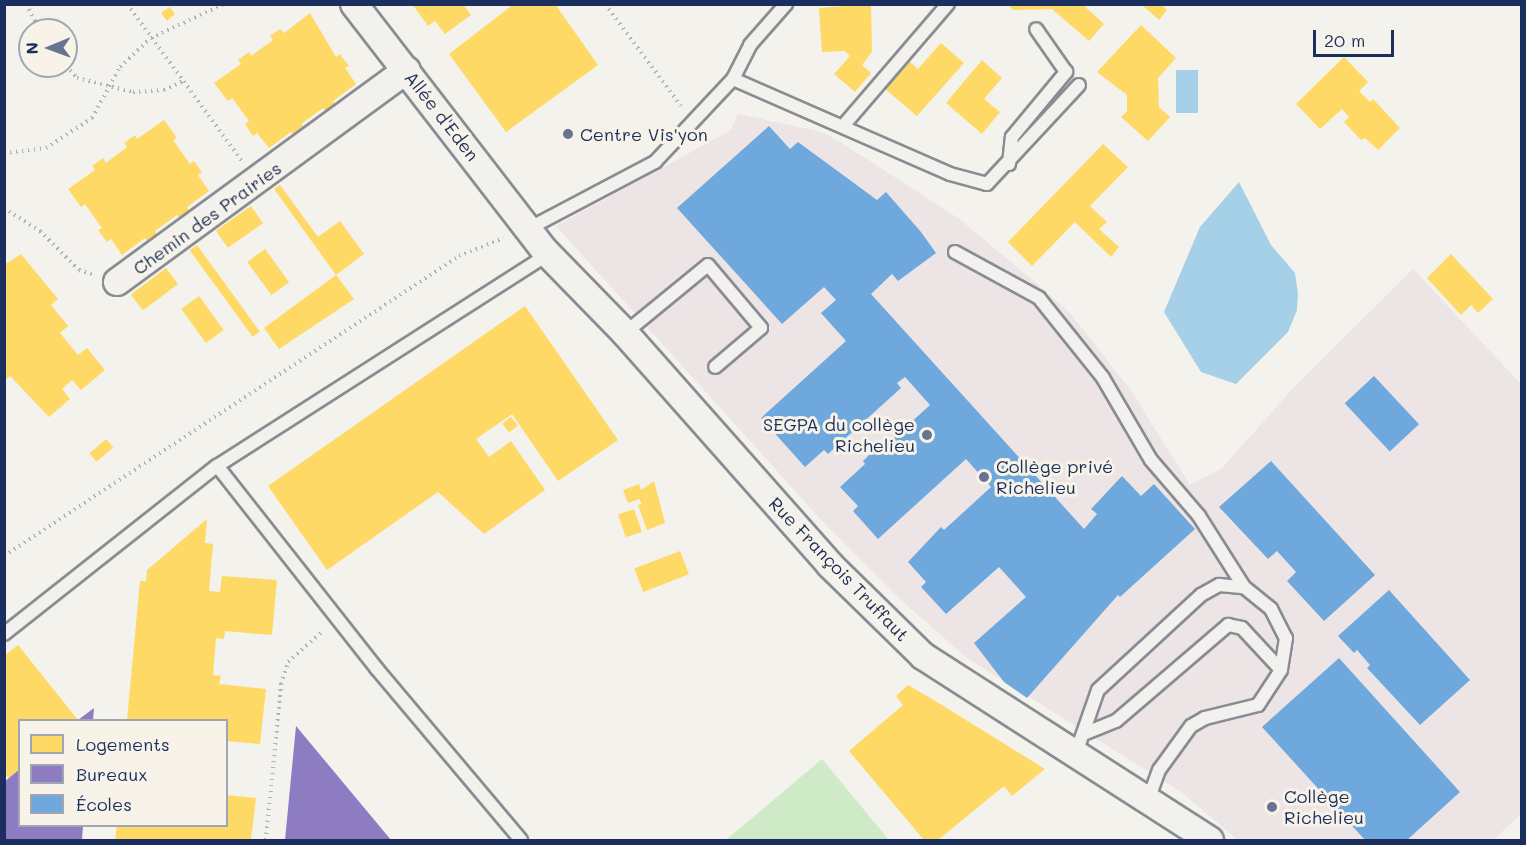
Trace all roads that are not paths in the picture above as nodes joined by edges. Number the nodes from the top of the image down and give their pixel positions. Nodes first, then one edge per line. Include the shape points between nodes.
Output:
1 (354, 4) edge
2 (786, 4) edge
3 (948, 4) edge
4 (1036, 29) dead end
5 (407, 70) junction
6 (733, 79) junction
7 (1079, 85) dead end
8 (843, 126) junction
9 (1008, 165) junction
10 (528, 229) junction
11 (955, 252) dead end
12 (548, 254) junction
13 (117, 282) road end
14 (625, 333) junction
15 (715, 367) dead end
16 (217, 466) junction
17 (1244, 587) junction
18 (4, 634) edge
19 (1281, 670) junction
20 (1081, 745) junction
21 (1148, 801) junction
22 (521, 840) edge
23 (1210, 840) edge

1 - 5 street, Allée d'Eden
2 - 6 lane via 750,45
3 - 8 lane
4 - 9 lane via 1066,72 1012,137
5 - 10 street, Allée d'Eden
5 - 13 street, Chemin des Prairies
6 - 8 lane
6 - 10 lane via 697,122 655,162
7 - 9 lane
8 - 9 lane via 950,174 987,184
10 - 12 street, Rue François Truffaut
11 - 17 lane via 1039,298 1103,378 1151,460 1199,516
12 - 14 street, Rue François Truffaut
12 - 16 lane
14 - 15 lane via 708,265 761,328
14 - 20 street, Rue François Truffaut via 830,565 923,656
16 - 18 lane
16 - 22 lane via 338,620
17 - 19 lane via 1271,609 1286,638
17 - 20 lane via 1219,585 1151,637 1098,690
19 - 20 lane via 1242,628 1228,625 1116,721
19 - 21 lane via 1258,705 1205,718 1191,726 1159,770
20 - 21 street, Rue François Truffaut
21 - 23 street, Rue François Truffaut

